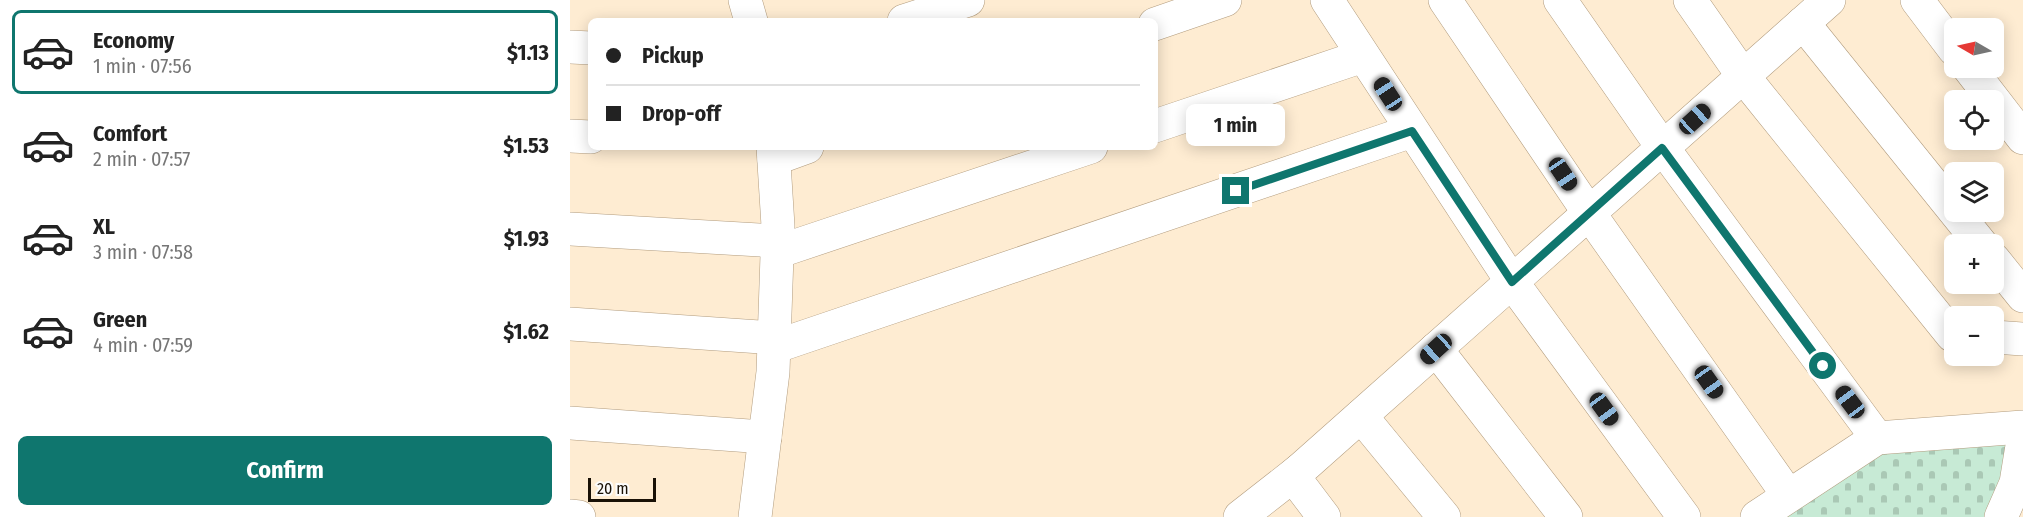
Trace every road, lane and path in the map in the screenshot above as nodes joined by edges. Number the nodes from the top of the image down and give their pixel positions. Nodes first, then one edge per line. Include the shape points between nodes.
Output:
1 (745, 0) edge
2 (968, 0) edge
3 (1225, 0) edge
4 (1327, 0) edge
5 (1445, 0) edge
6 (1560, 0) edge
7 (1690, 0) edge
8 (1828, 0) edge
9 (1917, 0) edge
10 (750, 18) edge
11 (913, 18) edge
12 (1158, 23) edge
13 (1803, 23) junction
14 (1944, 36) edge
15 (570, 47) edge
16 (588, 48) edge
17 (1364, 56) junction
18 (1743, 76) junction
19 (1977, 78) edge
20 (1158, 125) edge
21 (1412, 131) junction
22 (570, 136) edge
23 (588, 137) edge
24 (2023, 138) edge
25 (1662, 148) junction
26 (772, 150) edge
27 (1082, 150) edge
28 (1589, 213) junction
29 (570, 230) edge
30 (1973, 234) edge
31 (777, 247) junction
32 (2004, 272) edge
33 (1512, 282) junction
34 (2023, 296) edge
35 (570, 324) edge
36 (1944, 325) edge
37 (2004, 338) edge
38 (2023, 339) edge
39 (774, 342) junction
40 (1436, 349) junction
41 (1361, 416) junction
42 (570, 423) edge
43 (2023, 427) edge
44 (765, 436) junction
45 (1877, 438) junction
46 (2023, 440) edge
47 (1300, 470) junction
48 (1788, 495) junction
49 (570, 516) edge
50 (579, 517) edge
51 (754, 517) edge
52 (1240, 517) edge
53 (1324, 517) edge
54 (1444, 517) edge
55 (1566, 517) edge
56 (1684, 517) edge
57 (1757, 517) edge
58 (2001, 517) edge

1 - 10 street
2 - 11 street
3 - 12 street
4 - 17 street
5 - 28 street
6 - 25 street
7 - 18 street
8 - 13 street
9 - 14 street
13 - 18 street
13 - 30 street
15 - 16 street
17 - 20 street
17 - 21 street
18 - 25 street
18 - 36 street
19 - 24 street
21 - 33 street
21 - 39 street
22 - 23 street
25 - 28 street
25 - 45 street
26 - 31 street
27 - 31 street
28 - 33 street
28 - 48 street
29 - 31 street
31 - 39 street
32 - 34 street
33 - 40 street
33 - 56 street
35 - 39 street
37 - 38 street
39 - 44 street
40 - 41 street
40 - 55 street
41 - 47 street
41 - 54 street
42 - 44 street
43 - 45 street
44 - 51 street
45 - 48 street
46 - 58 street via 2016,483
47 - 52 street
47 - 53 street via 1293,476
48 - 57 street
49 - 50 street

